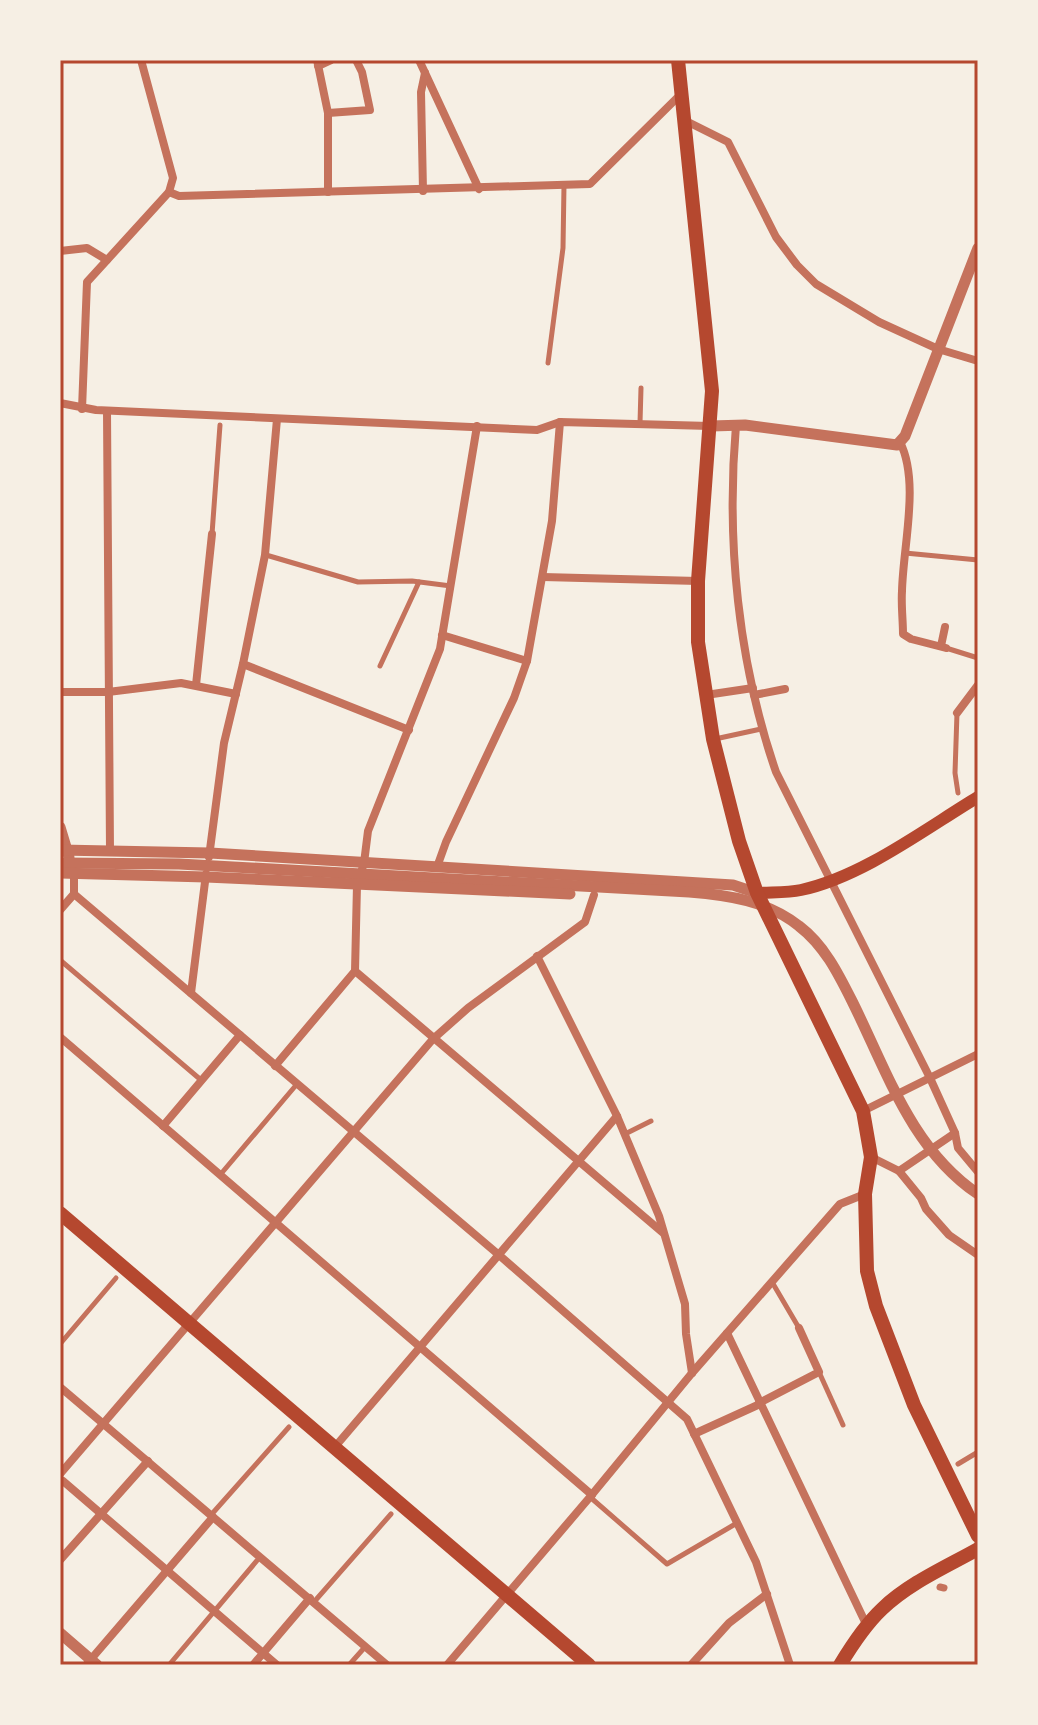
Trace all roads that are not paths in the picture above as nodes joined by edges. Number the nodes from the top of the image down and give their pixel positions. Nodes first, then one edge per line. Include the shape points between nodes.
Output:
1 (141, 60) edge
2 (331, 60) edge
3 (356, 60) edge
4 (419, 60) edge
5 (678, 60) edge
6 (317, 63) edge
7 (425, 72) junction
8 (683, 93) junction
9 (328, 113) junction
10 (686, 121) junction
11 (564, 185) junction
12 (479, 189) junction
13 (423, 191) junction
14 (169, 192) junction
15 (328, 192) junction
16 (978, 248) edge
17 (60, 251) edge
18 (107, 260) junction
19 (938, 349) junction
20 (978, 361) edge
21 (548, 363) dead end
22 (641, 388) dead end
23 (60, 403) edge
24 (82, 409) junction
25 (107, 411) junction
26 (277, 419) junction
27 (560, 422) junction
28 (220, 425) dead end
29 (640, 425) junction
30 (736, 425) junction
31 (477, 426) junction
32 (711, 426) junction
33 (900, 442) junction
34 (212, 534) joint
35 (905, 553) junction
36 (265, 555) junction
37 (978, 560) edge
38 (543, 577) junction
39 (698, 581) junction
40 (419, 582) junction
41 (452, 587) junction
42 (945, 627) dead end
43 (442, 635) junction
44 (944, 647) junction
45 (978, 658) edge
46 (527, 661) junction
47 (243, 664) junction
48 (380, 666) dead end
49 (196, 685) junction
50 (978, 685) edge
51 (785, 689) dead end
52 (60, 692) edge
53 (108, 692) junction
54 (754, 692) junction
55 (236, 694) junction
56 (705, 695) junction
57 (957, 713) joint
58 (761, 729) junction
59 (409, 730) junction
60 (713, 739) junction
61 (958, 793) dead end
62 (978, 797) edge
63 (60, 827) edge
64 (64, 850) edge
65 (110, 851) junction
66 (210, 853) junction
67 (60, 863) edge
68 (364, 863) junction
69 (437, 867) junction
70 (60, 873) edge
71 (74, 873) junction
72 (206, 877) junction
73 (830, 881) junction
74 (357, 885) junction
75 (757, 893) junction
76 (74, 894) junction
77 (594, 895) junction
78 (60, 910) edge
79 (537, 956) junction
80 (60, 960) edge
81 (355, 971) junction
82 (191, 993) junction
83 (240, 1035) junction
84 (60, 1037) edge
85 (433, 1039) junction
86 (978, 1054) edge
87 (275, 1066) junction
88 (930, 1078) junction
89 (201, 1080) junction
90 (297, 1084) junction
91 (863, 1111) junction
92 (617, 1116) junction
93 (651, 1121) dead end
94 (163, 1126) junction
95 (354, 1132) junction
96 (955, 1133) junction
97 (625, 1134) junction
98 (871, 1157) junction
99 (578, 1162) junction
100 (899, 1171) junction
101 (978, 1172) edge
102 (220, 1175) junction
103 (865, 1194) junction
104 (978, 1194) edge
105 (60, 1213) edge
106 (276, 1223) junction
107 (664, 1233) junction
108 (499, 1255) junction
109 (978, 1255) edge
110 (116, 1278) dead end
111 (772, 1282) junction
112 (189, 1323) junction
113 (799, 1328) joint
114 (727, 1333) junction
115 (60, 1344) edge
116 (421, 1346) junction
117 (819, 1372) junction
118 (692, 1373) junction
119 (60, 1387) edge
120 (669, 1402) junction
121 (760, 1403) junction
122 (103, 1424) junction
123 (843, 1425) dead end
124 (289, 1427) dead end
125 (694, 1434) junction
126 (334, 1448) junction
127 (978, 1452) edge
128 (148, 1461) junction
129 (958, 1464) dead end
130 (62, 1478) edge
131 (591, 1496) junction
132 (100, 1513) junction
133 (391, 1514) dead end
134 (212, 1516) junction
135 (738, 1522) junction
136 (978, 1536) edge
137 (978, 1549) edge
138 (261, 1557) junction
139 (60, 1560) edge
140 (167, 1570) junction
141 (767, 1594) junction
142 (507, 1595) junction
143 (312, 1600) junction
144 (215, 1611) junction
145 (867, 1626) junction
146 (60, 1633) edge
147 (365, 1646) junction
148 (263, 1653) junction
149 (91, 1663) edge
150 (169, 1665) edge
151 (253, 1665) edge
152 (277, 1665) edge
153 (349, 1665) edge
154 (387, 1665) edge
155 (447, 1665) edge
156 (589, 1665) edge
157 (691, 1665) edge
158 (790, 1665) edge
159 (840, 1665) edge

1 - 14 street via 173,178
2 - 6 street
3 - 9 street via 370,110
4 - 7 street
5 - 8 main road
6 - 9 street
7 - 12 street
7 - 13 street
8 - 10 main road
8 - 11 street via 590,184
9 - 15 street
10 - 19 street via 728,142 776,237 816,284
10 - 32 main road
11 - 12 street
11 - 21 lane via 563,248
12 - 13 street
13 - 15 street
14 - 15 street
14 - 18 street
16 - 19 street
17 - 18 street via 87,248
18 - 24 street via 87,282
19 - 20 street
19 - 33 street
22 - 29 lane
23 - 24 street
24 - 25 street
25 - 26 street
25 - 53 street
26 - 31 street
26 - 36 street
27 - 29 street
27 - 31 street via 537,430
27 - 38 street
28 - 34 lane
29 - 32 street
30 - 32 street
30 - 33 street
30 - 54 street via 734,540
31 - 41 street
32 - 39 main road
33 - 35 street via 908,458
34 - 49 street
35 - 37 lane
35 - 44 street via 903,634
36 - 40 lane via 358,582
36 - 47 street
38 - 39 street
38 - 46 street
39 - 56 main road
40 - 41 lane
40 - 48 lane
41 - 43 street
42 - 44 street
43 - 46 street
43 - 59 street
44 - 45 lane
46 - 69 street
47 - 55 street
47 - 59 street
49 - 53 street
49 - 55 street
50 - 57 street
51 - 54 street
52 - 53 street
53 - 65 street
54 - 56 street
54 - 58 street
55 - 66 street
56 - 60 main road
57 - 61 lane
58 - 60 lane
58 - 73 street via 776,772
59 - 68 street via 368,831
60 - 75 main road
62 - 73 main road
63 - 64 street
64 - 65 street
64 - 71 street
65 - 66 street
66 - 68 street
66 - 72 street
67 - 104 street via 179,864 689,892 759,904 799,925 827,956 922,1138 950,1172
68 - 69 street
68 - 74 street
69 - 75 street via 733,885
70 - 71 street
71 - 72 street
71 - 76 street
72 - 74 street
72 - 82 street
73 - 75 main road via 790,892
73 - 88 street
74 - 77 street
74 - 81 street
75 - 77 street via 737,899
75 - 91 main road
76 - 78 street
76 - 82 street
77 - 79 street via 585,922
79 - 85 street
79 - 92 street
80 - 89 lane
81 - 85 street
81 - 87 street
82 - 83 street
83 - 87 street
83 - 89 street
84 - 94 street
85 - 95 street
85 - 99 street
86 - 88 street
87 - 90 street
88 - 91 street
88 - 96 street
89 - 94 street
90 - 95 street
90 - 102 lane
91 - 98 main road
92 - 97 street
92 - 99 street
93 - 97 lane
94 - 102 street
95 - 106 street
95 - 108 street
96 - 100 street
96 - 101 street via 958,1148
97 - 107 street
98 - 100 street
98 - 103 main road
99 - 107 street
99 - 108 street
100 - 109 street via 949,1235
102 - 106 street
103 - 111 street via 840,1204
103 - 136 main road via 867,1271 876,1306 914,1405
105 - 112 main road
106 - 112 street
106 - 116 street
107 - 118 street via 685,1304
108 - 116 street
108 - 120 street
110 - 115 lane
111 - 113 lane
111 - 114 street
112 - 122 street
112 - 126 main road
113 - 117 street
114 - 118 street
114 - 121 street
116 - 126 street
116 - 131 street
117 - 121 street
117 - 123 lane
118 - 120 street
119 - 122 street
120 - 125 street
120 - 131 street
121 - 125 street
121 - 145 street
122 - 128 street
122 - 130 street
124 - 134 lane
125 - 135 street
126 - 142 main road
127 - 129 lane
128 - 132 street
128 - 134 street
130 - 132 street
131 - 135 lane via 667,1564
131 - 142 street
132 - 139 street
132 - 140 street
133 - 143 lane
134 - 138 street
134 - 140 street
135 - 141 street
137 - 145 main road via 912,1587
138 - 143 street
138 - 144 lane
140 - 144 street
140 - 149 street
141 - 157 street via 729,1623
141 - 158 street
142 - 155 street
142 - 156 main road
143 - 147 street
143 - 148 street
144 - 148 street
144 - 150 lane
145 - 159 main road
146 - 149 street
147 - 153 lane
147 - 154 street
148 - 151 street
148 - 152 street

